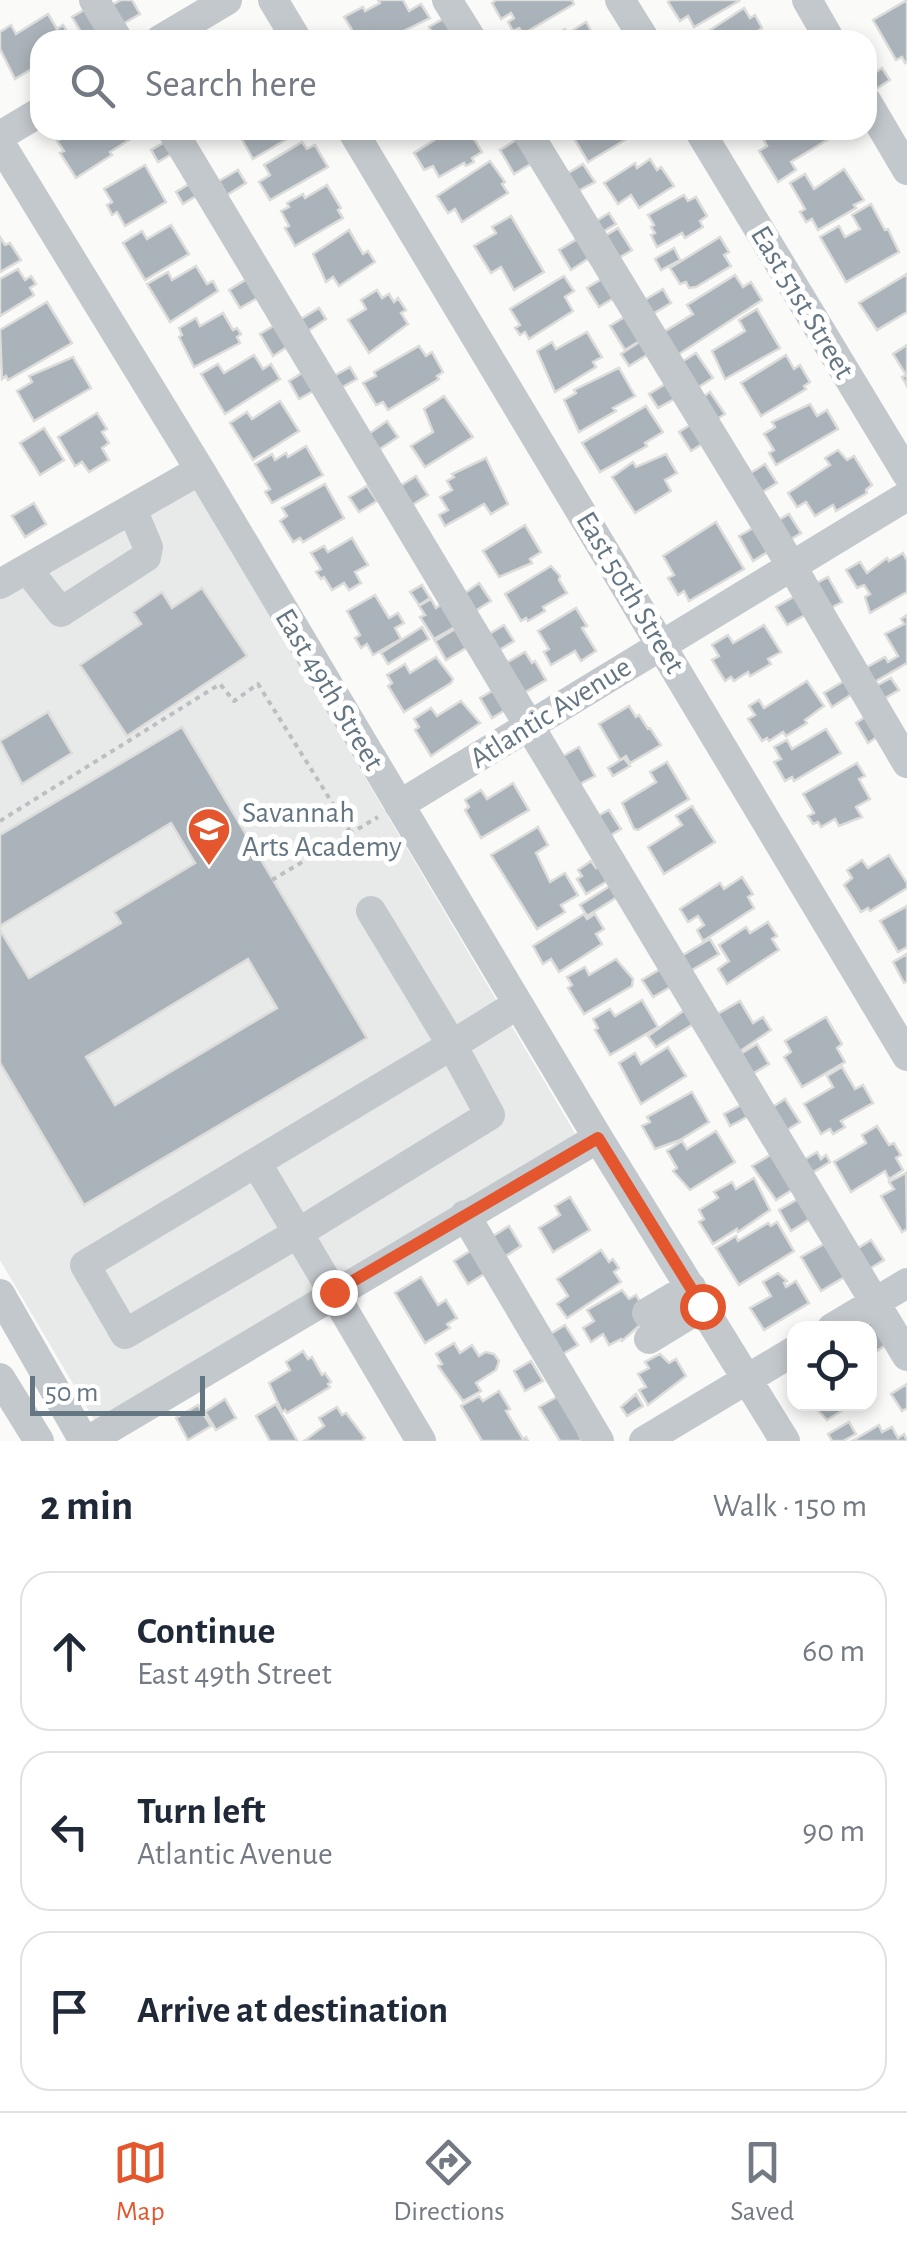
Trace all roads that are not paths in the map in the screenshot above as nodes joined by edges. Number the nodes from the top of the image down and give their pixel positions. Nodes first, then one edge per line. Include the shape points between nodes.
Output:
1 (94, 0) edge
2 (226, 0) edge
3 (273, 0) edge
4 (447, 0) edge
5 (620, 0) edge
6 (807, 0) edge
7 (112, 30) edge
8 (176, 30) edge
9 (292, 30) edge
10 (466, 30) edge
11 (639, 30) edge
12 (824, 30) edge
13 (30, 119) edge
14 (877, 119) edge
15 (0, 139) edge
16 (178, 140) edge
17 (358, 140) edge
18 (532, 140) edge
19 (705, 140) edge
20 (907, 170) edge
21 (200, 470) junction
22 (907, 474) edge
23 (907, 496) edge
24 (132, 509) junction
25 (791, 565) junction
26 (13, 576) edge
27 (661, 642) junction
28 (528, 725) junction
29 (907, 763) edge
30 (399, 805) junction
31 (370, 911) dead end
32 (518, 1004) junction
33 (452, 1044) junction
34 (907, 1056) edge
35 (598, 1138) junction
36 (257, 1164) junction
37 (465, 1215) junction
38 (298, 1233) junction
39 (907, 1283) edge
40 (334, 1292) junction
41 (0, 1294) edge
42 (697, 1296) junction
43 (875, 1303) junction
44 (844, 1321) edge
45 (648, 1326) dead end
46 (787, 1355) edge
47 (907, 1356) edge
48 (0, 1378) edge
49 (748, 1379) junction
50 (39, 1441) edge
51 (86, 1441) edge
52 (422, 1441) edge
53 (599, 1441) edge
54 (644, 1441) edge
55 (785, 1441) edge

1 - 7 street
2 - 8 street
3 - 9 street
4 - 10 street
5 - 11 street
6 - 12 street
13 - 15 street
14 - 20 street
15 - 21 street, East 49th Street
16 - 28 street
17 - 27 street, East 50th Street
18 - 25 street
19 - 22 street, East 51st Street
21 - 24 street
21 - 30 street, East 49th Street
23 - 25 street, Atlantic Avenue
24 - 26 street
24 - 26 street via 146,557 60,612
25 - 27 street, Atlantic Avenue
25 - 29 street
27 - 28 street, Atlantic Avenue
27 - 34 street, East 50th Street
28 - 30 street, Atlantic Avenue
28 - 43 street
30 - 32 street, East 49th Street
31 - 33 street
32 - 33 street
32 - 35 street, East 49th Street
33 - 36 street
33 - 38 street via 490,1115
35 - 37 street
35 - 42 street, East 49th Street
36 - 38 street
36 - 38 street via 85,1265 125,1334
37 - 40 street
37 - 53 street
38 - 40 street
39 - 43 street
40 - 51 street
40 - 52 street
41 - 51 street
42 - 45 street
42 - 49 street, East 49th Street
43 - 44 street
43 - 47 street
46 - 49 street
48 - 50 street
49 - 54 street
49 - 55 street, East 49th Street

